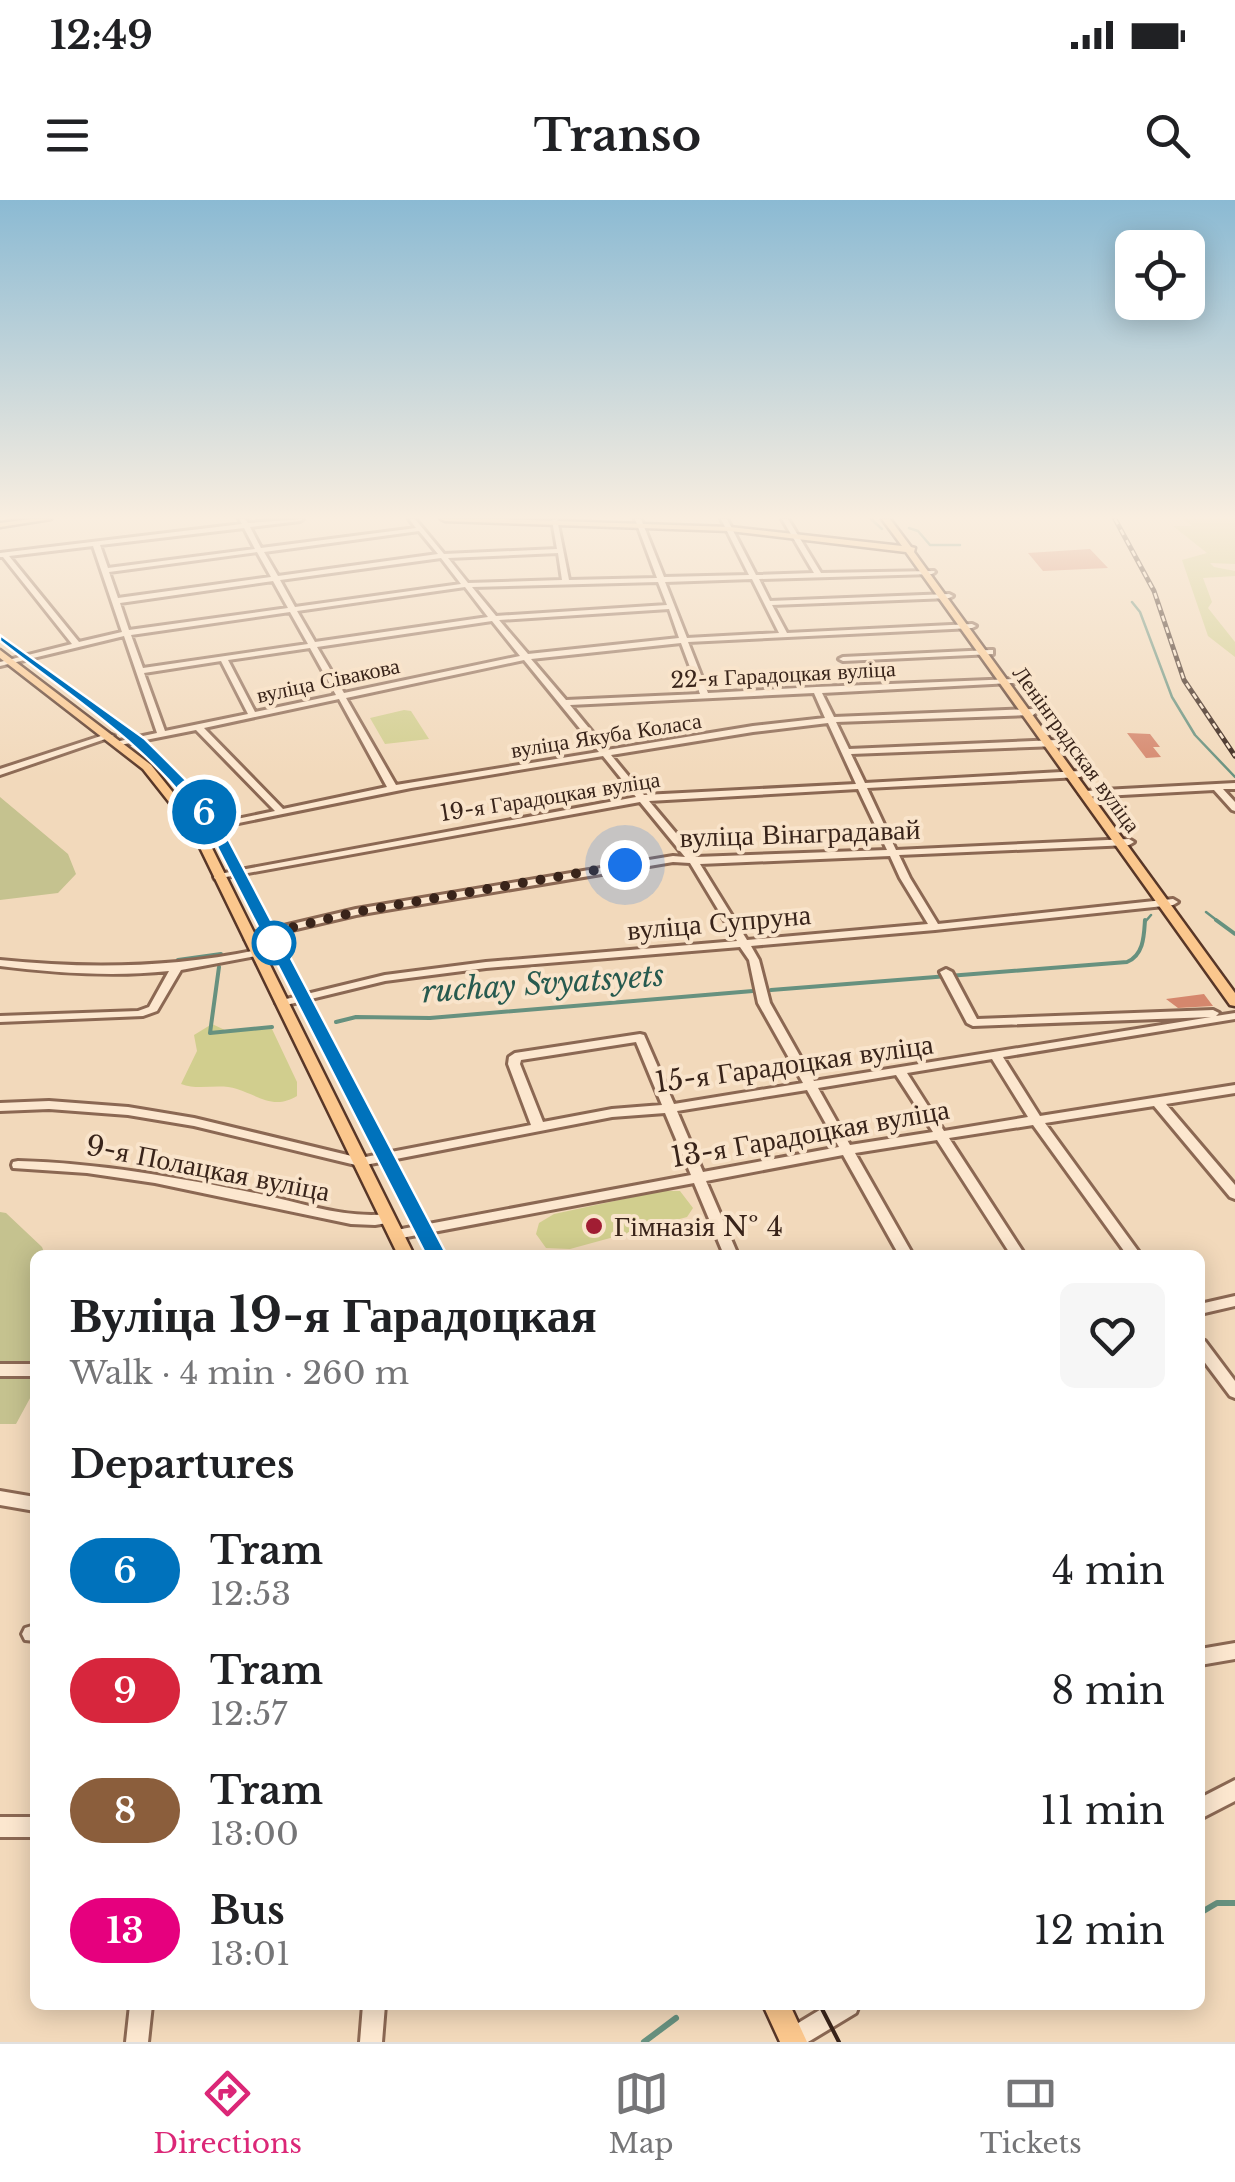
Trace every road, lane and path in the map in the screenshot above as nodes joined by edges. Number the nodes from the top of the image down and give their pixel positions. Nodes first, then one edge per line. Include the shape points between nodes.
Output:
1 (44, 605) edge
2 (117, 605) edge
3 (288, 605) edge
4 (313, 605) edge
5 (483, 605) edge
6 (671, 605) edge
7 (769, 605) edge
8 (953, 605) edge
9 (290, 608) junction
10 (672, 608) junction
11 (494, 618) junction
12 (968, 626) junction
13 (126, 633) junction
14 (784, 635) junction
15 (686, 640) junction
16 (76, 644) junction
17 (309, 644) junction
18 (986, 652) junction
19 (525, 657) junction
20 (223, 658) junction
21 (4, 659) edge
22 (843, 659) dead end
23 (140, 670) junction
24 (1007, 681) junction
25 (816, 689) junction
26 (340, 696) junction
27 (705, 696) junction
28 (564, 703) junction
29 (1030, 712) junction
30 (252, 714) junction
31 (831, 720) junction
32 (198, 726) junction
33 (161, 733) junction
34 (114, 740) junction
35 (1052, 743) junction
36 (605, 752) junction
37 (844, 752) junction
38 (0, 772) edge
39 (1075, 775) junction
40 (861, 786) junction
41 (1235, 786) edge
42 (1216, 788) junction
43 (393, 789) junction
44 (1090, 794) junction
45 (644, 798) junction
46 (1235, 808) edge
47 (280, 811) junction
48 (197, 830) junction
49 (1124, 842) junction
50 (895, 854) junction
51 (693, 860) junction
52 (219, 877) junction
53 (1168, 902) junction
54 (935, 927) junction
55 (249, 937) junction
56 (744, 942) junction
57 (256, 953) junction
58 (0, 963) edge
59 (177, 966) junction
60 (947, 976) dead end
61 (1235, 985) edge
62 (1235, 1002) edge
63 (282, 1004) junction
64 (1235, 1014) edge
65 (0, 1019) edge
66 (998, 1058) junction
67 (900, 1072) junction
68 (811, 1086) junction
69 (1235, 1089) edge
70 (1156, 1100) junction
71 (0, 1107) edge
72 (671, 1108) junction
73 (1035, 1118) junction
74 (538, 1126) junction
75 (939, 1135) junction
76 (847, 1150) junction
77 (360, 1162) junction
78 (18, 1166) dead end
79 (698, 1180) junction
80 (1235, 1194) edge
81 (392, 1227) junction
82 (404, 1250) edge
83 (729, 1250) edge
84 (903, 1250) edge
85 (1015, 1250) edge
86 (1130, 1250) edge
87 (1235, 1301) edge
88 (1205, 1308) edge
89 (1205, 1352) edge
90 (0, 1370) edge
91 (30, 1370) edge
92 (1235, 1392) edge
93 (0, 1498) edge
94 (30, 1503) edge
95 (1235, 1651) edge
96 (1205, 1656) edge
97 (1235, 1790) edge
98 (1205, 1806) edge
99 (0, 1827) edge
100 (30, 1827) edge
101 (140, 2010) edge
102 (374, 2010) edge
103 (778, 2010) edge
104 (840, 2010) edge
105 (793, 2040) edge
106 (137, 2042) edge
107 (371, 2042) edge

1 - 16 street
2 - 13 street
3 - 9 street
4 - 9 street
5 - 11 street
6 - 10 street
7 - 14 street
8 - 12 main road, Ленінградская вуліца
9 - 13 street
9 - 17 street
10 - 11 street
10 - 15 street
11 - 17 street
11 - 19 street
12 - 14 street, вуліца Сівакова
12 - 18 main road, Ленінградская вуліца
13 - 16 street
13 - 23 street
14 - 15 street, вуліца Сівакова
15 - 19 street, вуліца Сівакова
15 - 27 street
16 - 21 street
17 - 20 street
17 - 26 street
18 - 22 street
18 - 24 main road, Ленінградская вуліца
19 - 26 street, вуліца Сівакова
19 - 28 street
20 - 23 street
20 - 30 street
21 - 34 main road
23 - 33 street
24 - 25 street, 22-я Гарадоцкая вуліца
24 - 29 main road, Ленінградская вуліца
25 - 27 street, 22-я Гарадоцкая вуліца
25 - 31 street
26 - 30 street, вуліца Сівакова
26 - 43 street
27 - 28 street, 22-я Гарадоцкая вуліца
28 - 36 street
29 - 31 street, вуліца Якуба Коласа
29 - 35 main road, Ленінградская вуліца
30 - 32 street, вуліца Сівакова
31 - 36 street, вуліца Якуба Коласа
31 - 37 street
32 - 33 street, вуліца Сівакова
32 - 47 street
33 - 34 street, вуліца Сівакова
34 - 38 street, вуліца Сівакова
34 - 48 main road via 157,776
35 - 37 street
35 - 39 main road, Ленінградская вуліца
36 - 43 street, вуліца Якуба Коласа
36 - 45 street
37 - 40 street
39 - 40 street, 19-я Гарадоцкая вуліца
39 - 44 main road, Ленінградская вуліца
40 - 45 street, 19-я Гарадоцкая вуліца
40 - 50 street
41 - 42 street
42 - 44 street
42 - 46 street
43 - 47 street, вуліца Якуба Коласа
44 - 49 main road, Ленінградская вуліца
45 - 51 street
45 - 52 street, 19-я Гарадоцкая вуліца
47 - 48 street, вуліца Якуба Коласа
48 - 52 main road
49 - 50 street, вуліца Вінаградавай
49 - 53 main road, Ленінградская вуліца
50 - 51 street, вуліца Вінаградавай
50 - 54 street
51 - 55 street, вуліца Вінаградавай via 482,888
51 - 56 street
52 - 55 main road
53 - 54 street, вуліца Супруна
53 - 61 main road, Ленінградская вуліца
53 - 62 main road, Ленінградская вуліца
54 - 56 street, вуліца Супруна
55 - 57 main road
56 - 63 street, вуліца Супруна via 385,978
56 - 68 street via 764,1003
57 - 59 street
57 - 63 main road
58 - 59 street via 60,970
59 - 65 street via 154,1009 139,1014
60 - 64 street, 15-я Гарадоцкая вуліца via 972,1023
63 - 77 main road
64 - 66 street, 15-я Гарадоцкая вуліца
66 - 67 street, 15-я Гарадоцкая вуліца
66 - 73 street
67 - 68 street, 15-я Гарадоцкая вуліца
67 - 75 street
68 - 72 street, 15-я Гарадоцкая вуліца
68 - 76 street
69 - 70 street, 13-я Гарадоцкая вуліца
70 - 73 street, 13-я Гарадоцкая вуліца
70 - 80 street
71 - 77 street via 128,1111
72 - 74 street, 15-я Гарадоцкая вуліца
72 - 74 street via 640,1038 515,1057
72 - 79 street
73 - 75 street, 13-я Гарадоцкая вуліца
73 - 86 street
74 - 77 street, 15-я Гарадоцкая вуліца
75 - 76 street, 13-я Гарадоцкая вуліца
75 - 85 street
76 - 79 street, 13-я Гарадоцкая вуліца
76 - 84 street
77 - 81 main road
78 - 81 street, 9-я Полацкая вуліца via 88,1169
79 - 81 street, 13-я Гарадоцкая вуліца
79 - 83 street
81 - 82 main road
87 - 88 street
89 - 92 street
90 - 91 street
93 - 94 street
95 - 96 street
97 - 98 street
99 - 100 street
101 - 106 street
102 - 107 street
103 - 105 main road
104 - 105 street

